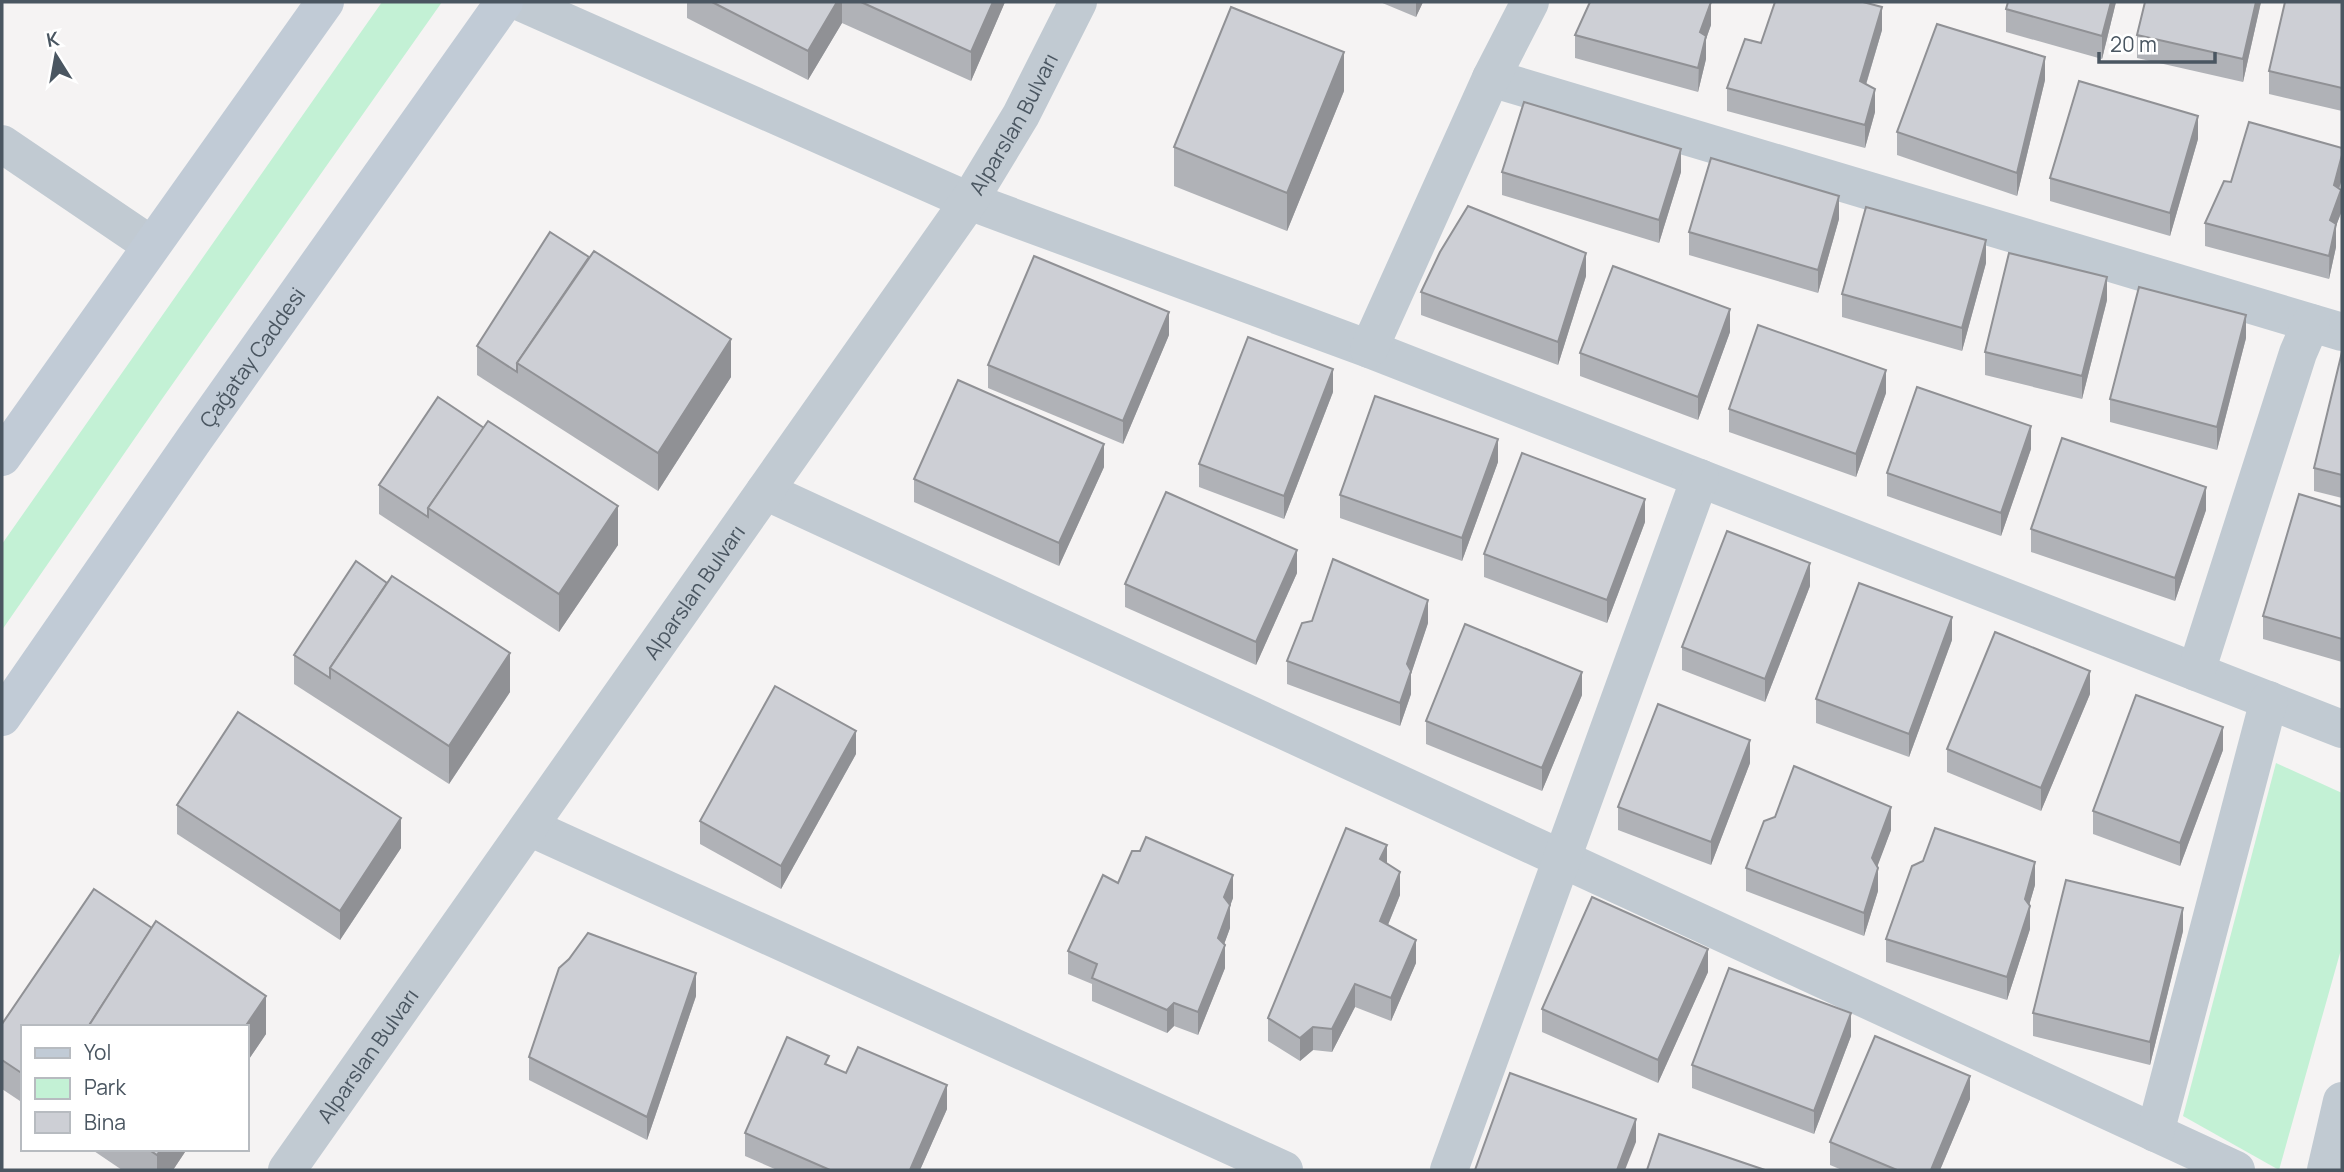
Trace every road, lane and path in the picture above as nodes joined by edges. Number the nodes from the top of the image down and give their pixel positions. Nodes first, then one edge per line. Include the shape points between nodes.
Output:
1 (325, 2) edge
2 (504, 2) edge
3 (520, 2) edge
4 (1079, 2) edge
5 (1530, 2) edge
6 (1491, 78) junction
7 (2, 144) edge
8 (969, 201) junction
9 (151, 245) junction
10 (2326, 328) edge
11 (1369, 349) junction
12 (2, 457) edge
13 (1700, 478) junction
14 (765, 491) junction
15 (2196, 672) junction
16 (2269, 700) junction
17 (2, 717) edge
18 (2342, 729) edge
19 (529, 827) junction
20 (1562, 858) junction
21 (2342, 1101) edge
22 (2155, 1133) junction
23 (287, 1170) edge
24 (1284, 1170) edge
25 (1449, 1170) edge
26 (2235, 1170) edge
27 (2326, 1170) edge

1 - 9 main road
2 - 17 main road, Çağatay Caddesi
3 - 8 street
4 - 8 street, Alparslan Bulvarı via 1021,115
5 - 6 street
6 - 10 street
6 - 11 street
7 - 9 street
8 - 11 street
8 - 14 street, Alparslan Bulvarı
9 - 12 main road
10 - 15 street via 2298,353
11 - 13 street
13 - 15 street
13 - 20 street
14 - 19 street, Alparslan Bulvarı
14 - 20 street
15 - 16 street
16 - 18 street
16 - 22 street
19 - 23 street, Alparslan Bulvarı
19 - 24 street
20 - 22 street
20 - 25 street
21 - 27 street
22 - 26 street

